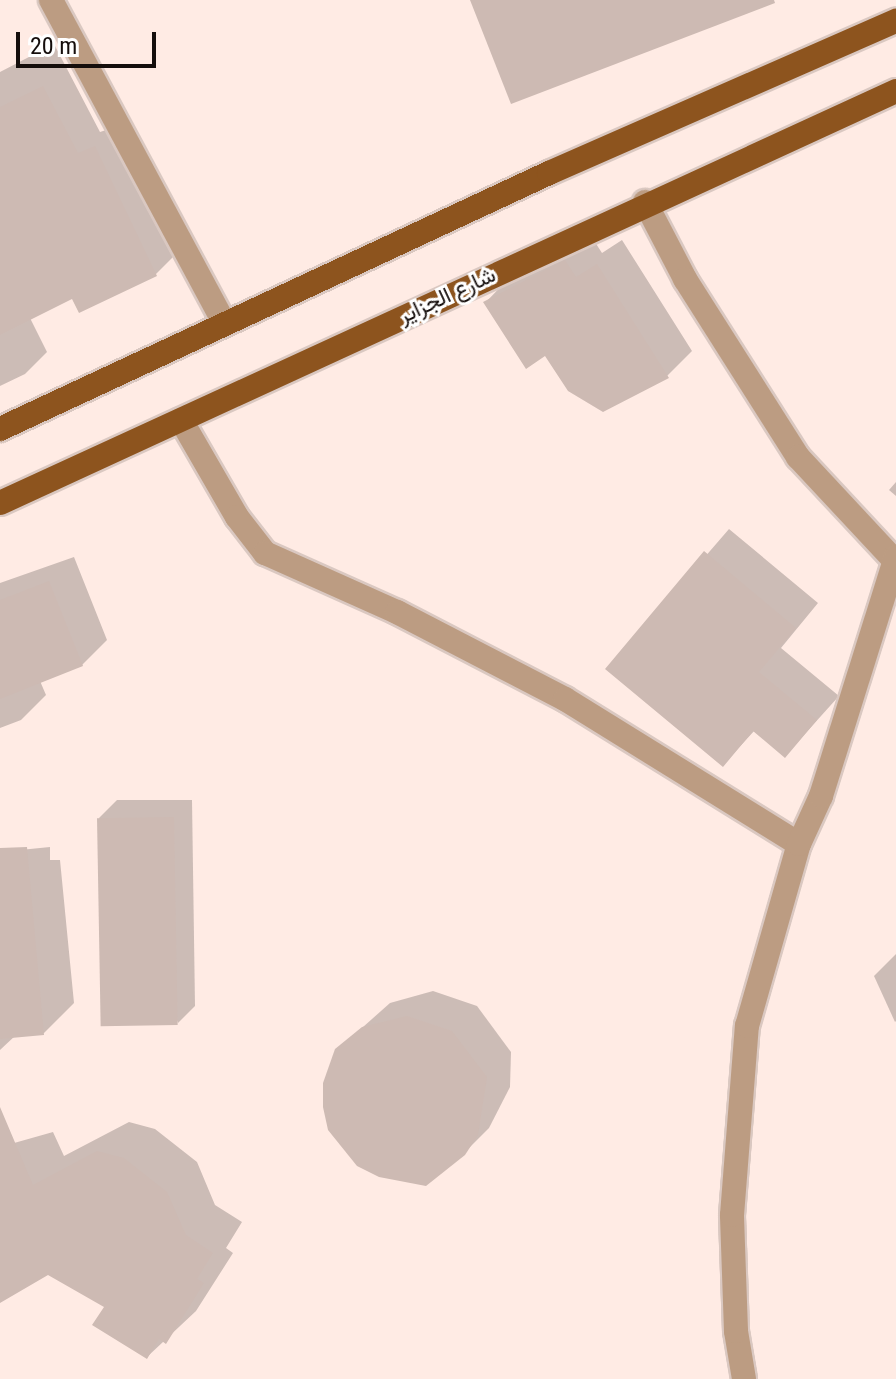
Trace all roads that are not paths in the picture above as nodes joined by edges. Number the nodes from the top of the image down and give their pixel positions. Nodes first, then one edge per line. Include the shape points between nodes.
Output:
1 (51, 0) edge
2 (896, 21) edge
3 (896, 91) edge
4 (645, 202) junction
5 (224, 322) junction
6 (181, 420) junction
7 (0, 429) edge
8 (0, 503) edge
9 (895, 559) edge
10 (799, 844) junction
11 (744, 1379) edge

1 - 5 street
2 - 5 main road
3 - 4 main road, شارع الجزاير
4 - 6 main road, شارع الجزاير
4 - 9 street via 708,318 798,457
5 - 7 main road
6 - 8 main road, شارع الجزاير
6 - 10 street via 237,517 265,553 397,612 565,699
9 - 10 street via 821,796
10 - 11 street via 747,1026 732,1215 736,1331

